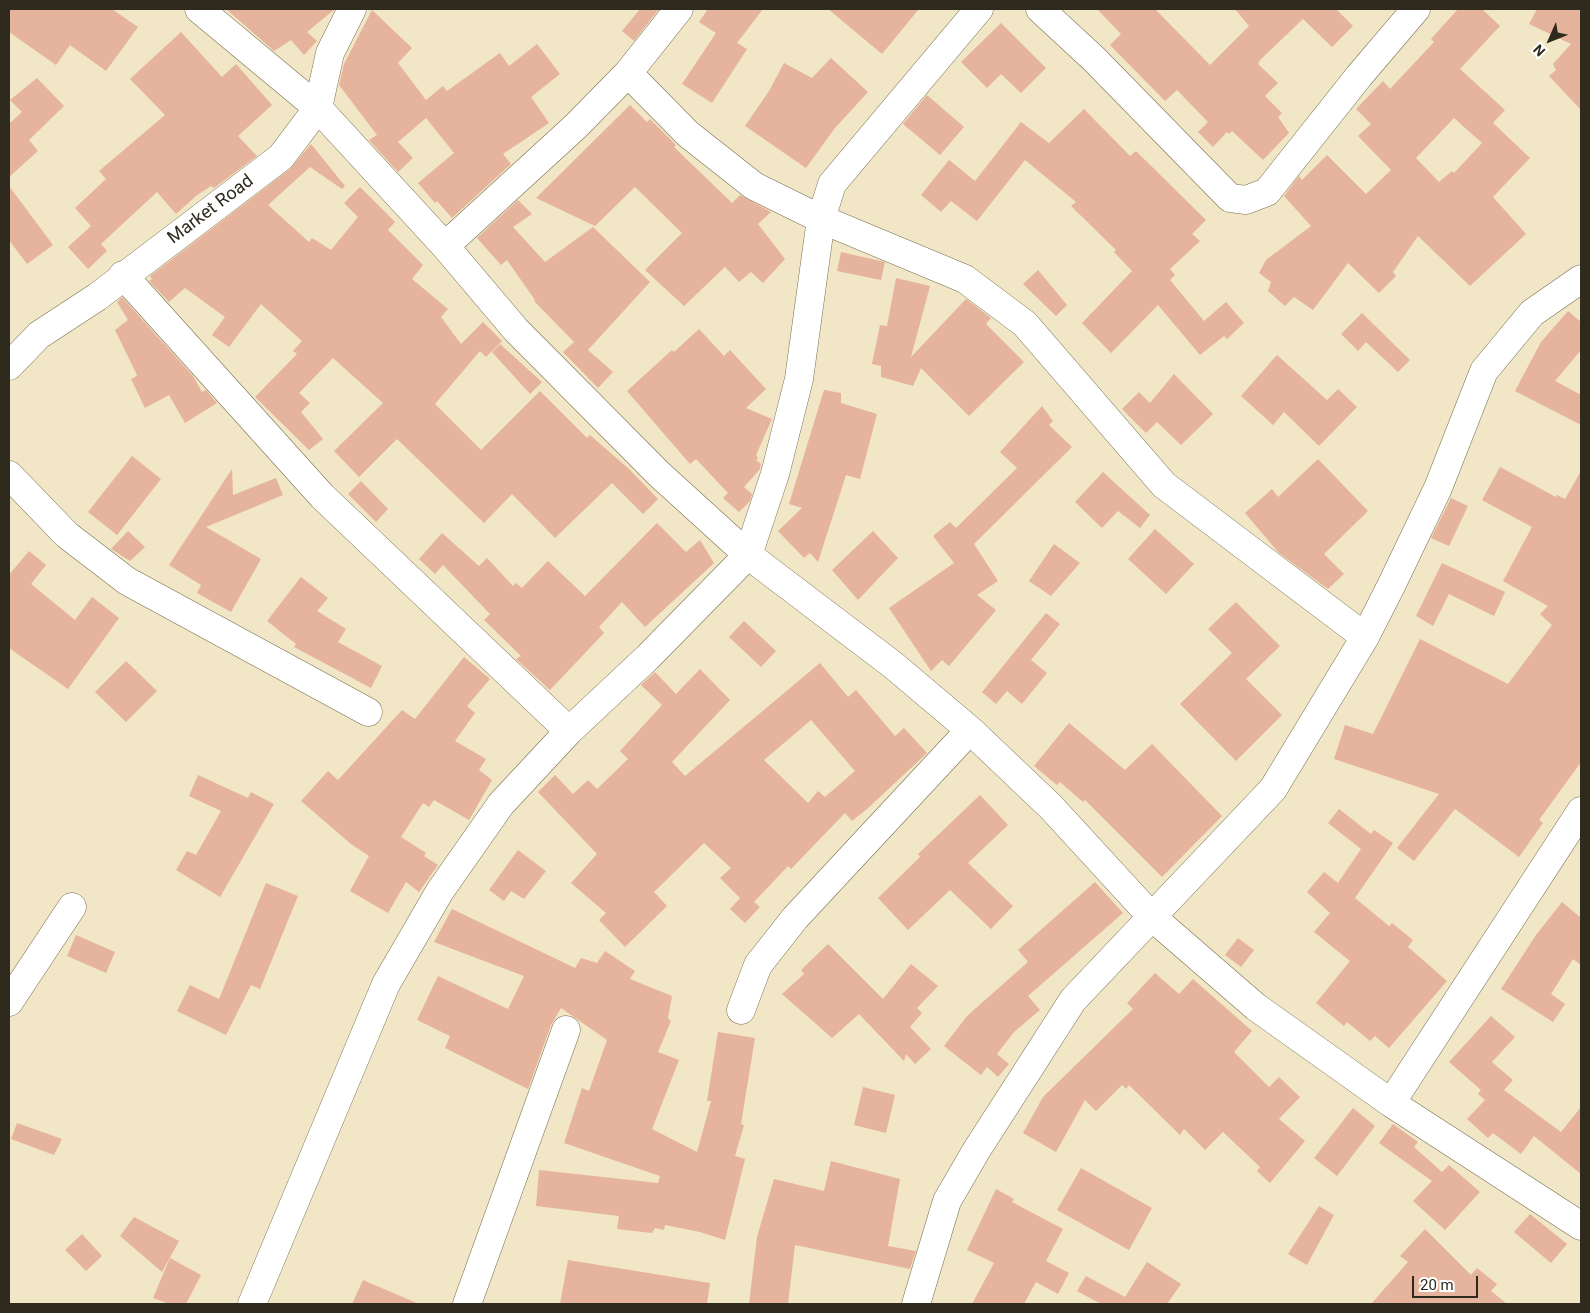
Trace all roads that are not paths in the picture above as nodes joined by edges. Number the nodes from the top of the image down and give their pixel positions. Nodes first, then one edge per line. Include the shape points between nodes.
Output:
1 (199, 9) edge
2 (352, 9) edge
3 (679, 9) edge
4 (1040, 9) edge
5 (1416, 9) edge
6 (975, 10) edge
7 (628, 73) junction
8 (318, 108) junction
9 (821, 219) junction
10 (445, 246) junction
11 (123, 275) junction
12 (1581, 279) edge
13 (9, 366) edge
14 (9, 475) edge
15 (748, 555) junction
16 (1364, 637) junction
17 (368, 712) dead end
18 (970, 730) junction
19 (569, 731) junction
20 (1581, 811) edge
21 (72, 906) dead end
22 (1152, 917) junction
23 (9, 1002) edge
24 (742, 1010) dead end
25 (566, 1030) dead end
26 (1391, 1103) junction
27 (1581, 1226) edge
28 (252, 1304) edge
29 (467, 1304) edge
30 (916, 1304) edge

1 - 8 street
2 - 8 street, Market Road via 330,53
3 - 7 street
4 - 5 street via 1094,59 1230,198 1246,200 1267,192
6 - 9 street via 832,184
7 - 9 street via 688,134 754,186
7 - 10 street via 576,126
8 - 10 street
8 - 11 street, Market Road via 280,157
9 - 15 street via 799,379 775,474
9 - 16 street via 965,279 1025,324 1164,485
10 - 15 street via 516,330 659,474
11 - 13 street, Market Road via 97,297 39,335
11 - 19 street via 322,496
12 - 16 street via 1532,313 1484,371 1438,488
14 - 17 street via 66,535 127,581
15 - 18 street via 893,665
15 - 19 street via 648,657
16 - 22 street via 1273,789
18 - 22 street via 1051,807
18 - 24 street via 795,918 758,965
19 - 28 street via 501,804 440,891 386,984
20 - 26 street
21 - 23 street
22 - 26 street via 1256,1007
22 - 30 street via 1073,1000 976,1151 947,1201
25 - 29 street
26 - 27 street

